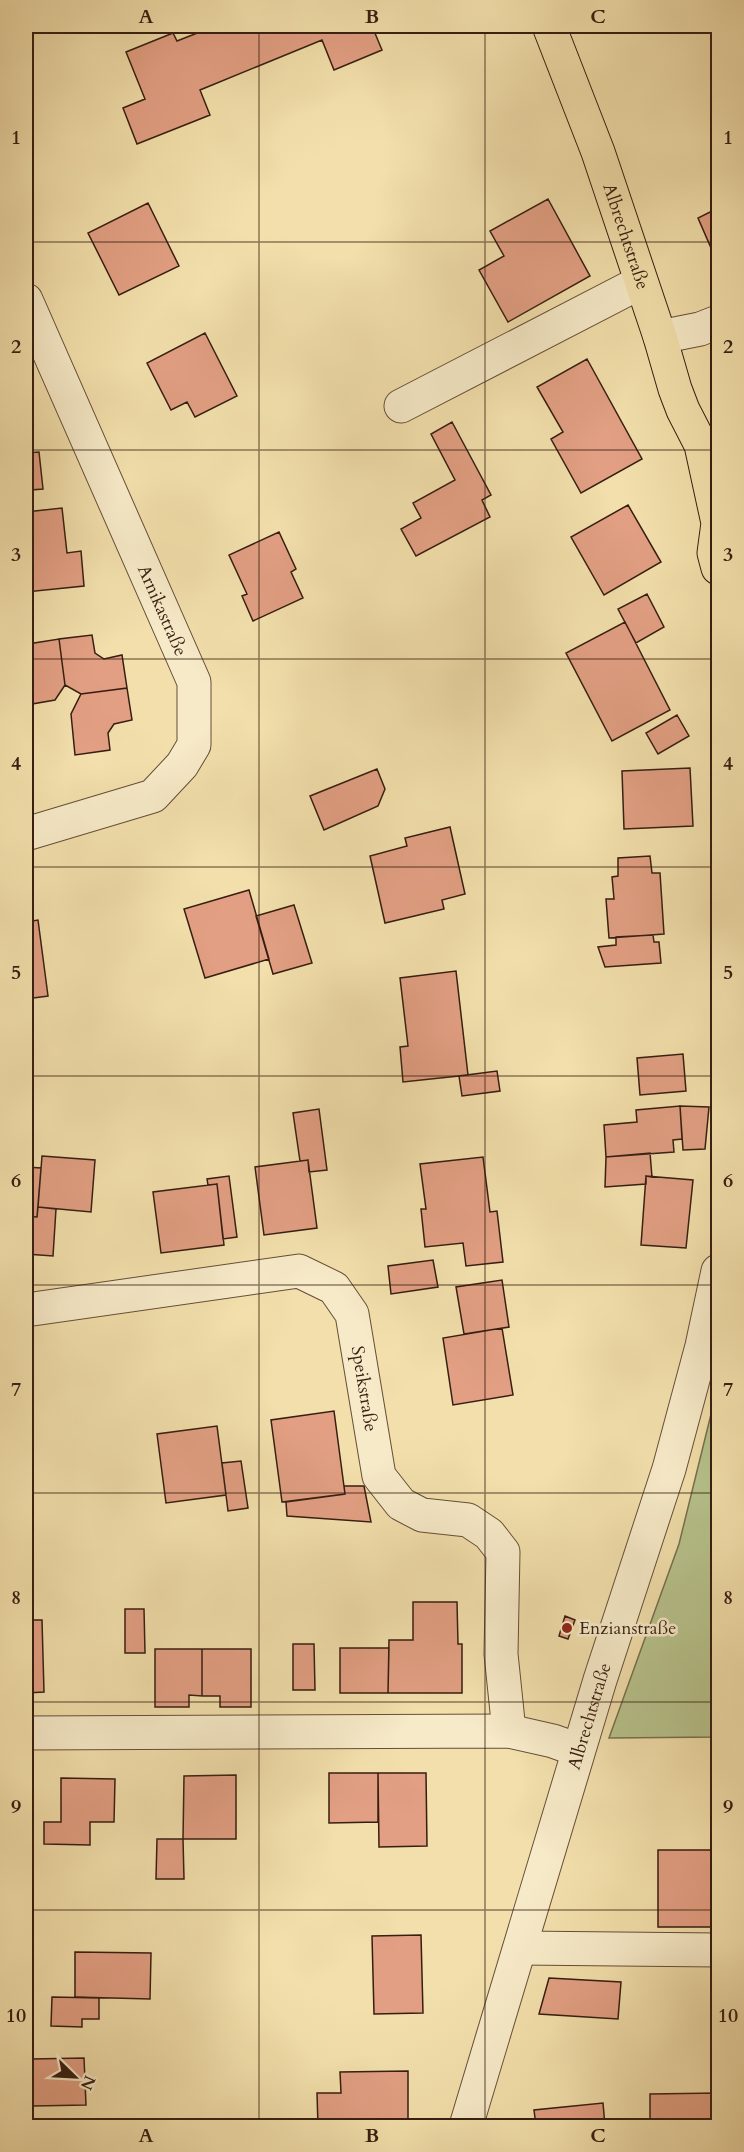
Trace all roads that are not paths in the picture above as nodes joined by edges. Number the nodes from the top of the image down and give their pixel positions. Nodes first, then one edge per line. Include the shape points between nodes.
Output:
1 (549, 26) edge
2 (641, 282) junction
3 (26, 300) edge
4 (718, 322) edge
5 (660, 336) junction
6 (401, 406) dead end
7 (710, 450) edge
8 (718, 523) edge
9 (718, 568) edge
10 (26, 834) edge
11 (718, 1271) edge
12 (26, 1310) edge
13 (509, 1731) junction
14 (26, 1733) edge
15 (578, 1750) junction
16 (520, 1948) junction
17 (718, 1950) edge
18 (466, 2127) edge

1 - 2 main road, Albrechtstraße via 598,152
2 - 5 main road, Albrechtstraße
2 - 6 street
3 - 10 street, Arnikastraße via 194,682 194,745 182,765 153,796
4 - 5 street
5 - 7 main road, Albrechtstraße via 679,400
7 - 8 main road, Albrechtstraße
8 - 9 main road, Albrechtstraße via 714,553
11 - 15 street, Albrechtstraße via 669,1469
12 - 13 street, Speikstraße via 299,1271 334,1288 352,1314 379,1476 401,1504 422,1515 468,1520 489,1534 503,1552 501,1654
13 - 14 street
13 - 15 street
15 - 16 street, Albrechtstraße
16 - 17 street
16 - 18 street, Albrechtstraße

